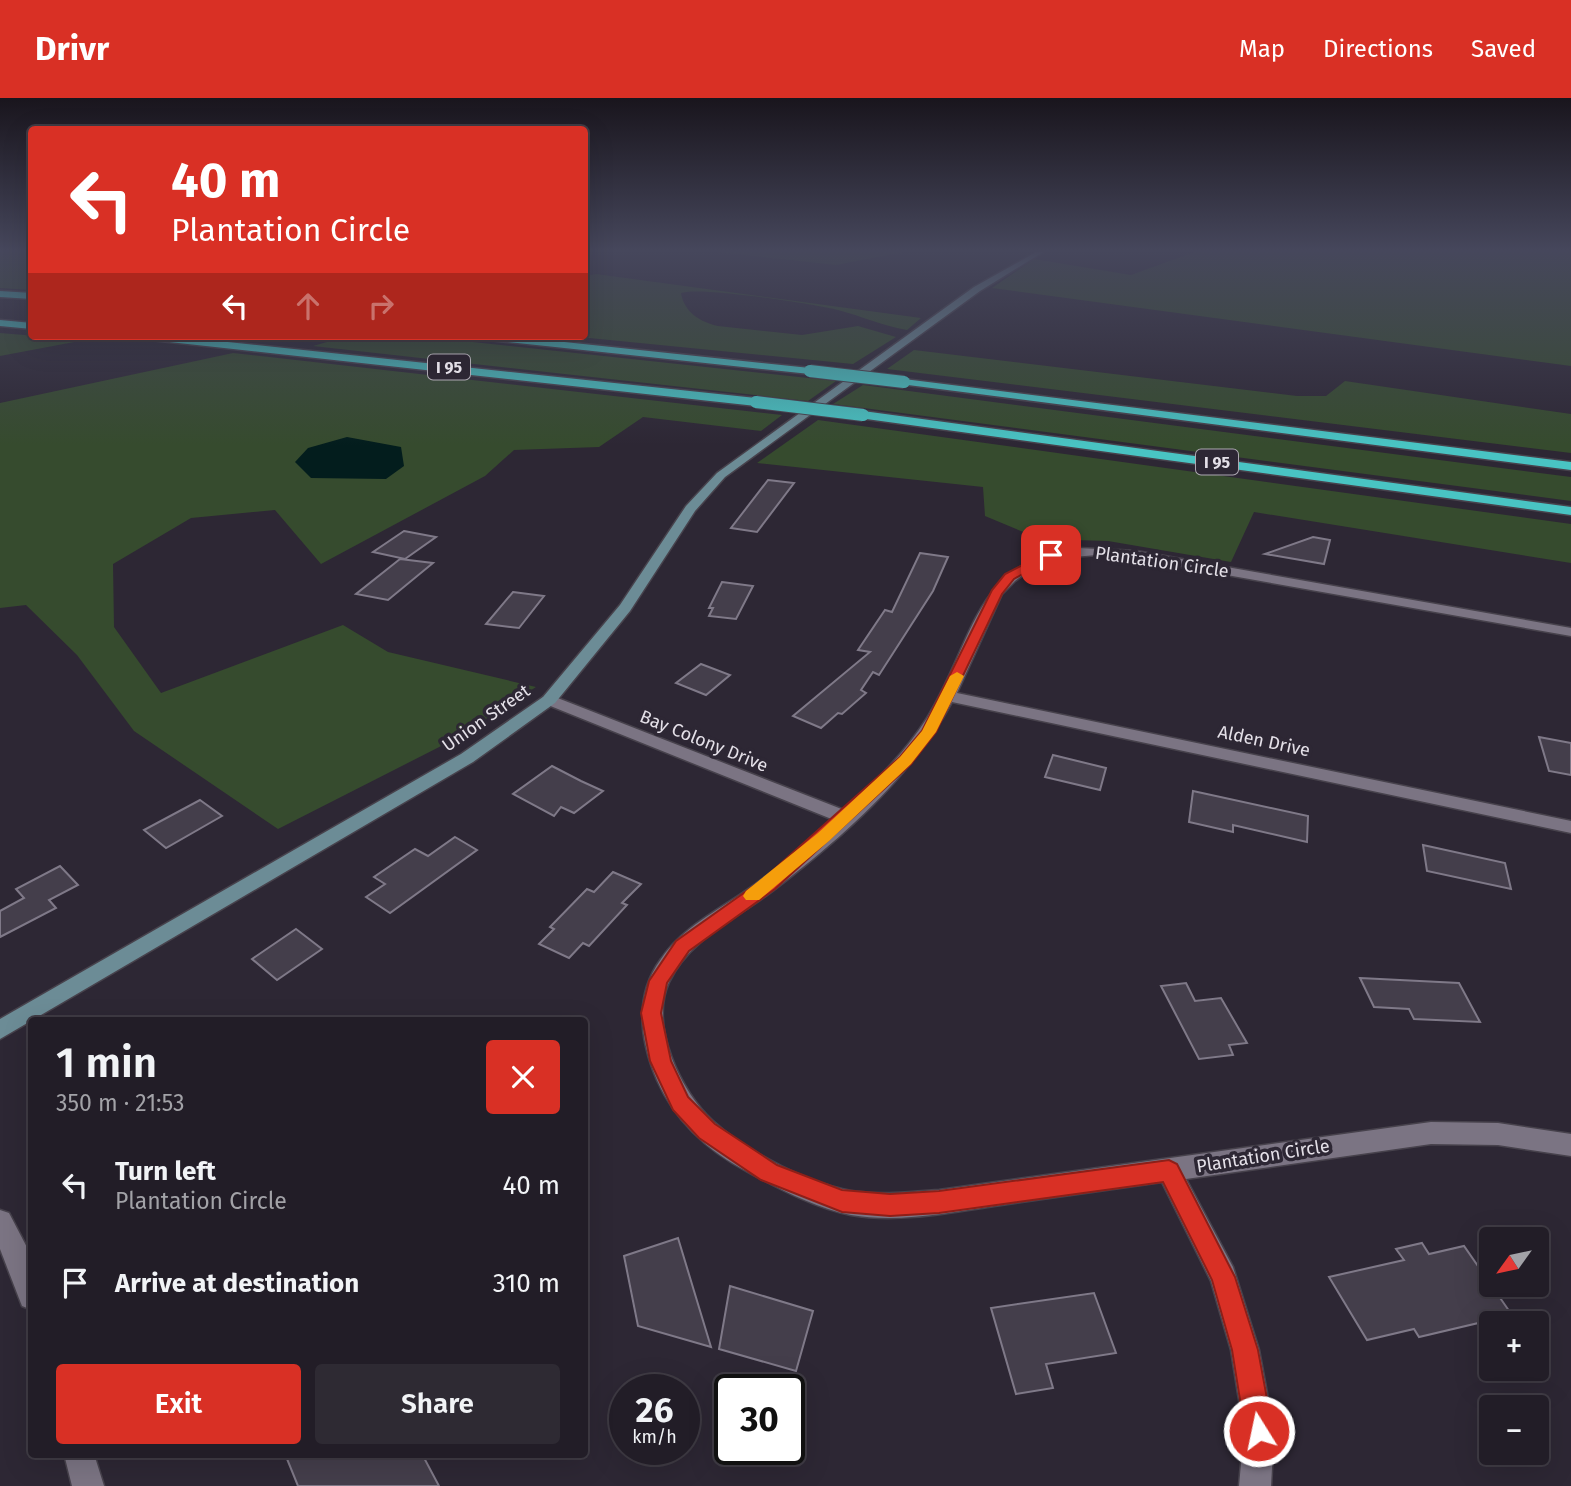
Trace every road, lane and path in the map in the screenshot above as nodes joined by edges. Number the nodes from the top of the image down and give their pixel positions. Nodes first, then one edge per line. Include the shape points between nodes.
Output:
1 (940, 316) edge
2 (0, 323) edge
3 (28, 326) edge
4 (179, 340) edge
5 (518, 340) edge
6 (1571, 466) edge
7 (1571, 511) edge
8 (1571, 632) edge
9 (948, 696) junction
10 (549, 700) junction
11 (844, 817) junction
12 (1571, 827) edge
13 (0, 1030) edge
14 (1571, 1145) edge
15 (1169, 1171) junction
16 (0, 1222) edge
17 (28, 1285) edge
18 (80, 1458) edge
19 (88, 1486) edge
20 (1255, 1486) edge

1 - 10 main road, Union Street via 720,475 690,509 625,608
2 - 3 highway
4 - 7 highway, I 95, bridge via 863,415
5 - 6 highway, I 95, bridge via 904,382
8 - 9 street, Plantation Circle via 1136,555 1077,551 1051,555 1010,576 996,593
9 - 11 street, Plantation Circle via 929,732 906,760
9 - 12 street, Alden Drive
10 - 11 street, Bay Colony Drive
10 - 13 main road, Union Street via 455,766
11 - 15 street, Plantation Circle via 769,884 683,946 658,981 651,1013 661,1061 681,1104 707,1131 769,1173 842,1201 890,1205 939,1202
14 - 15 street, Plantation Circle via 1498,1134 1431,1133
15 - 20 street via 1223,1277 1245,1350 1259,1431
16 - 17 street
18 - 19 street

